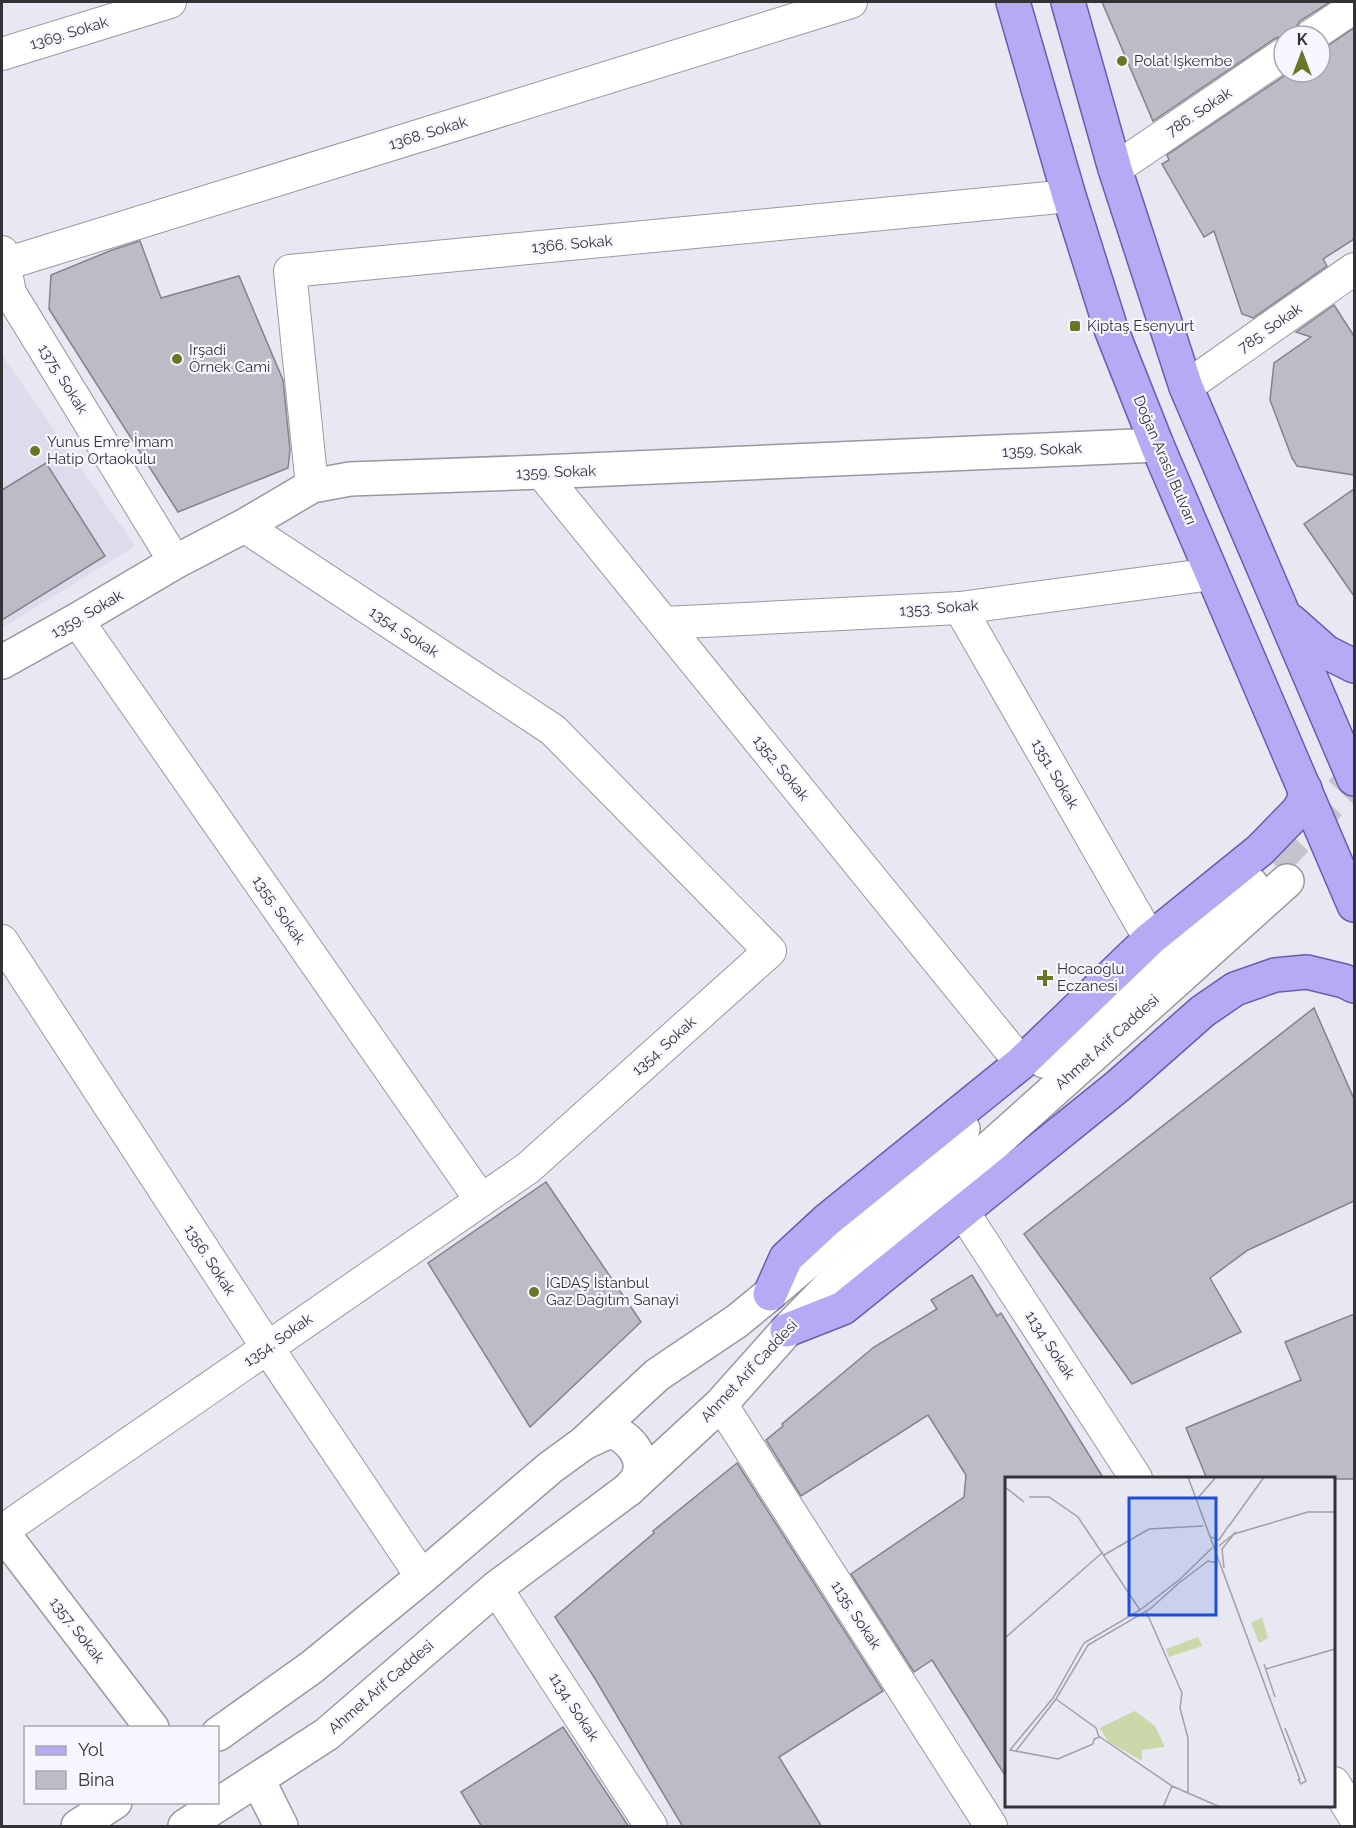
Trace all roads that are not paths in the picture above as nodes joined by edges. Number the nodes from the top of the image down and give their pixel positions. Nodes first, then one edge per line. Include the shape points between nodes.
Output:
1 (170, 2) edge
2 (851, 2) edge
3 (1014, 2) edge
4 (1072, 4) edge
5 (1354, 7) edge
6 (1329, 24) edge
7 (2, 54) edge
8 (1272, 62) edge
9 (1115, 169) junction
10 (1070, 196) junction
11 (1354, 269) edge
12 (4, 276) edge
13 (1186, 387) junction
14 (1157, 445) junction
15 (541, 472) junction
16 (312, 486) junction
17 (244, 526) junction
18 (175, 562) junction
19 (1212, 574) junction
20 (960, 608) junction
21 (1286, 616) junction
22 (77, 620) junction
23 (664, 623) junction
24 (2, 662) edge
25 (1354, 666) edge
26 (1354, 779) edge
27 (1305, 789) junction
28 (1354, 905) edge
29 (1150, 939) junction
30 (2, 941) edge
31 (1354, 986) edge
32 (1021, 1063) junction
33 (481, 1200) junction
34 (963, 1212) junction
35 (770, 1294) junction
36 (787, 1330) junction
37 (267, 1347) junction
38 (721, 1404) junction
39 (584, 1443) junction
40 (1135, 1477) edge
41 (629, 1489) junction
42 (2, 1532) edge
43 (422, 1577) junction
44 (496, 1588) junction
45 (150, 1726) edge
46 (219, 1733) edge
47 (258, 1780) junction
48 (1335, 1785) edge
49 (114, 1804) edge
50 (1354, 1816) edge
51 (78, 1827) edge
52 (185, 1827) edge
53 (281, 1827) edge
54 (651, 1827) edge
55 (991, 1827) edge

1 - 7 street, 1369. Sokak
2 - 12 street, 1368. Sokak
3 - 10 main road, Doğan Araslı Bulvarı
4 - 9 main road
5 - 6 street
8 - 9 street, 786. Sokak
9 - 13 main road
10 - 14 main road, Doğan Araslı Bulvarı via 1111,329
10 - 16 street, 1366. Sokak via 290,270
11 - 13 street, 785. Sokak
12 - 18 street, 1375. Sokak
13 - 21 main road
14 - 15 street, 1359. Sokak
14 - 19 main road, Doğan Araslı Bulvarı
15 - 16 street, 1359. Sokak via 350,479
15 - 23 street, 1352. Sokak
16 - 17 street, 1359. Sokak
17 - 18 street, 1359. Sokak
17 - 33 street, 1354. Sokak via 552,730 770,951 528,1168
18 - 22 street, 1359. Sokak
19 - 20 street, 1353. Sokak
19 - 27 main road, Doğan Araslı Bulvarı
20 - 23 street, 1353. Sokak
20 - 29 street, 1351. Sokak
21 - 25 main road via 1326,652
21 - 26 main road
22 - 24 street, 1359. Sokak
22 - 33 street, 1355. Sokak
23 - 32 street, 1352. Sokak
27 - 28 main road, Doğan Araslı Bulvarı
27 - 29 main road via 1298,811 1260,850
29 - 32 main road
30 - 37 street, 1356. Sokak
31 - 34 main road via 1307,972 1275,975 1235,989 1203,1011
32 - 35 main road via 827,1220 786,1258
33 - 37 street, 1354. Sokak
34 - 36 main road via 843,1308
34 - 40 street, 1134. Sokak
35 - 36 street, Ahmet Arif Caddesi via 1280,872 995,1143 830,1286
35 - 39 street, Ahmet Arif Caddesi via 657,1375
36 - 38 street, Ahmet Arif Caddesi
37 - 42 street, 1354. Sokak
37 - 43 street, 1356. Sokak
38 - 41 street, Ahmet Arif Caddesi
38 - 55 street, 1135. Sokak
39 - 41 street via 610,1431 620,1434 633,1447 640,1466
39 - 43 street, Ahmet Arif Caddesi
41 - 44 street, Ahmet Arif Caddesi
42 - 45 street, 1357. Sokak
43 - 46 street, Ahmet Arif Caddesi via 312,1666
44 - 47 street, Ahmet Arif Caddesi via 327,1734
44 - 54 street, 1134. Sokak
47 - 52 street, Ahmet Arif Caddesi
47 - 53 street
48 - 50 street
49 - 51 street

